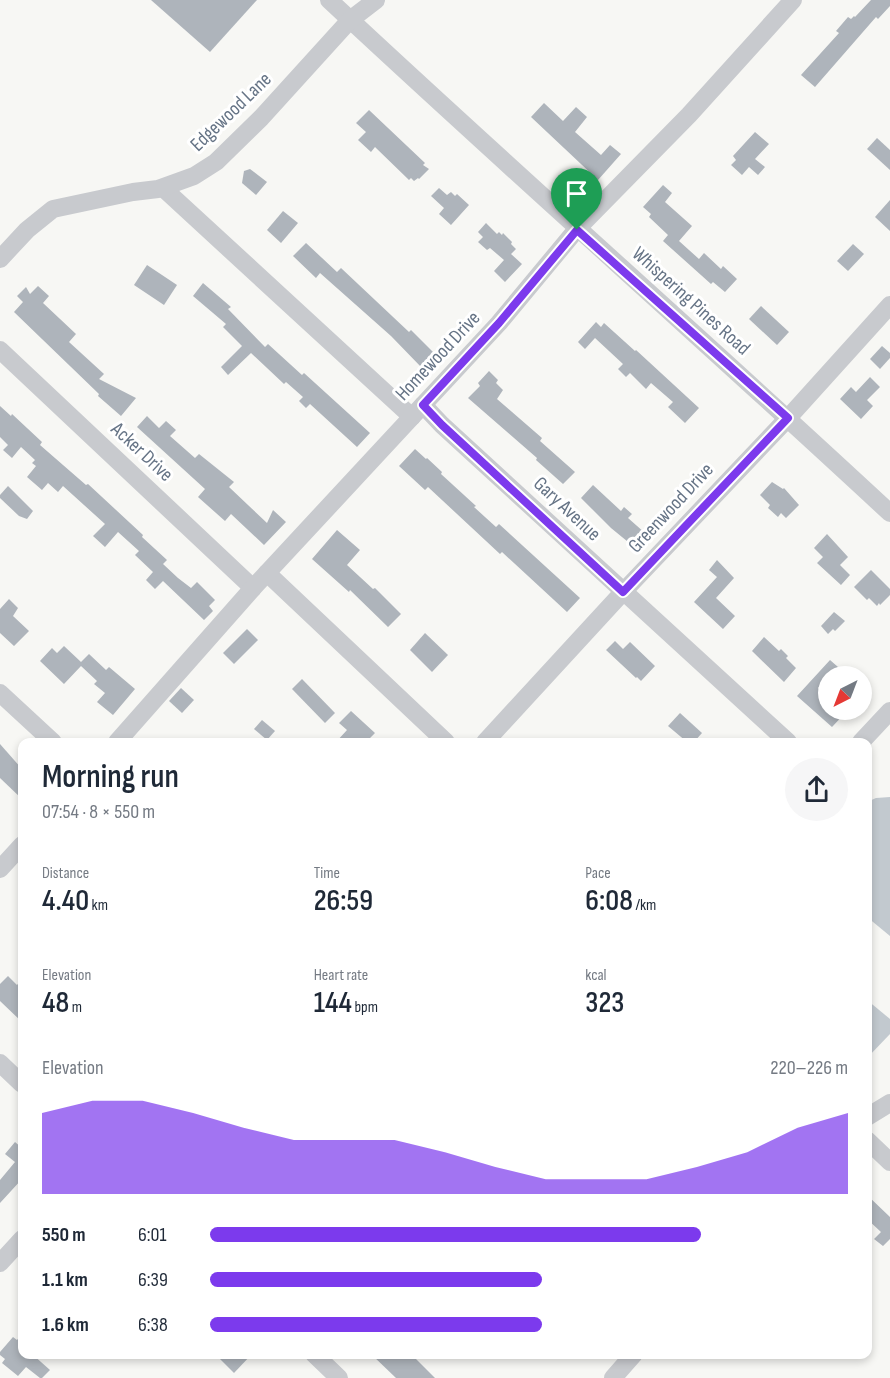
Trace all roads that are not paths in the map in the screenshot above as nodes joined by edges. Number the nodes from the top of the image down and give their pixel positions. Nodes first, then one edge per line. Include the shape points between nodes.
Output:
1 (329, 0) edge
2 (376, 0) edge
3 (793, 0) edge
4 (350, 20) junction
5 (163, 188) junction
6 (577, 230) junction
7 (0, 260) edge
8 (890, 305) edge
9 (0, 351) edge
10 (418, 411) junction
11 (788, 418) junction
12 (890, 513) edge
13 (267, 573) junction
14 (253, 588) junction
15 (623, 592) junction
16 (0, 693) edge
17 (890, 711) edge
18 (49, 738) edge
19 (121, 738) edge
20 (442, 738) edge
21 (489, 738) edge
22 (784, 738) edge
23 (865, 738) edge
24 (18, 849) edge
25 (0, 869) edge
26 (0, 1063) edge
27 (18, 1080) edge
28 (890, 1103) edge
29 (872, 1114) edge
30 (872, 1145) edge
31 (890, 1162) edge
32 (18, 1243) edge
33 (0, 1263) edge
34 (319, 1359) edge
35 (630, 1359) edge
36 (339, 1378) edge
37 (613, 1378) edge

1 - 4 street, Whispering Pines Road
2 - 4 street, Edgewood Lane
3 - 6 street, Homewood Drive
4 - 5 street, Edgewood Lane via 222,156 194,176
4 - 6 street, Whispering Pines Road
5 - 7 street, Edgewood Lane via 53,209
5 - 10 street, Gary Avenue
6 - 10 street, Homewood Drive
6 - 11 street, Whispering Pines Road
8 - 11 street, Greenwood Drive
9 - 14 street, Acker Drive
10 - 13 street, Homewood Drive
10 - 15 street, Gary Avenue via 442,425
11 - 12 street, Whispering Pines Road
11 - 15 street, Greenwood Drive
13 - 14 street, Homewood Drive
13 - 20 street
14 - 19 street, Homewood Drive
15 - 21 street, Greenwood Drive
15 - 22 street, Gary Avenue
16 - 18 street
17 - 23 street
24 - 25 street
26 - 27 street
28 - 29 street
30 - 31 street
32 - 33 street
34 - 36 street
35 - 37 street

